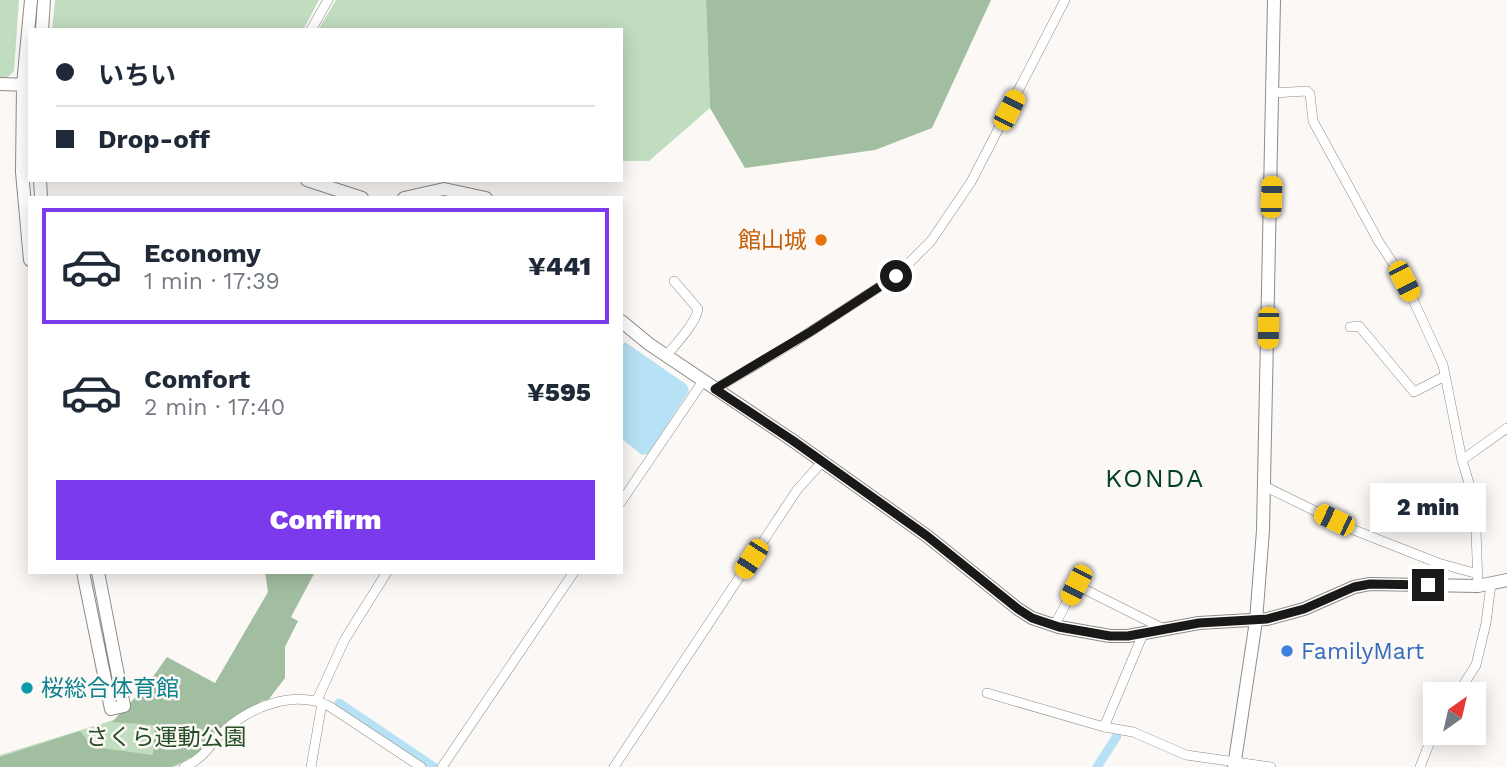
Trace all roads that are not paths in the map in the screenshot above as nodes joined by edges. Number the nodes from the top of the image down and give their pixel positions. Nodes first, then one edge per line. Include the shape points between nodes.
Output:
1 (31, 0) edge
2 (44, 0) edge
3 (328, 0) edge
4 (1065, 0) edge
5 (1274, 0) edge
6 (30, 28) edge
7 (42, 28) edge
8 (312, 28) edge
9 (28, 64) edge
10 (0, 84) edge
11 (27, 85) edge
12 (1273, 93) junction
13 (313, 182) edge
14 (356, 196) edge
15 (413, 196) edge
16 (477, 196) edge
17 (28, 238) edge
18 (674, 281) dead end
19 (623, 325) edge
20 (1350, 327) dead end
21 (666, 356) junction
22 (1445, 376) junction
23 (703, 381) junction
24 (715, 389) junction
25 (1507, 428) edge
26 (1462, 460) junction
27 (822, 461) junction
28 (1264, 486) junction
29 (623, 499) edge
30 (83, 574) edge
31 (98, 574) edge
32 (386, 574) edge
33 (573, 574) edge
34 (1507, 580) edge
35 (1483, 581) junction
36 (1256, 621) junction
37 (1054, 626) junction
38 (1165, 630) junction
39 (1143, 634) junction
40 (1465, 682) edge
41 (987, 693) dead end
42 (320, 702) junction
43 (1104, 727) junction
44 (1428, 746) edge
45 (1234, 764) edge
46 (184, 767) edge
47 (311, 767) edge
48 (421, 767) edge
49 (442, 767) edge
50 (614, 767) edge
51 (1271, 767) edge
52 (1420, 767) edge

1 - 6 main road
2 - 7 main road
3 - 8 street
4 - 24 street via 971,183 932,241 896,276
5 - 12 main road
9 - 11 main road
10 - 11 main road
11 - 17 main road via 22,172
12 - 22 street via 1310,94 1313,121 1404,281
12 - 28 main road
13 - 14 main road
15 - 16 main road via 444,189
18 - 21 street via 698,309 686,334
19 - 21 main road
20 - 22 street via 1359,326 1414,392
21 - 23 main road
22 - 26 street
23 - 24 main road
23 - 29 street
24 - 27 main road
25 - 26 street
26 - 35 street via 1475,503
27 - 37 main road via 927,536 1009,603
27 - 50 street via 797,490
28 - 35 street via 1354,530
28 - 36 main road
30 - 31 main road via 111,709 124,706
32 - 42 street via 345,639
33 - 49 street
34 - 35 main road
35 - 36 main road via 1370,584
35 - 40 street via 1486,623 1476,665
36 - 38 main road via 1199,623
36 - 45 main road
37 - 38 street via 1076,585
37 - 39 main road via 1110,636
38 - 39 main road
39 - 43 street
41 - 43 street
42 - 46 street via 258,708 226,729 206,753
42 - 47 street
42 - 48 street
43 - 45 street via 1133,732 1186,755
44 - 52 street
45 - 51 street

